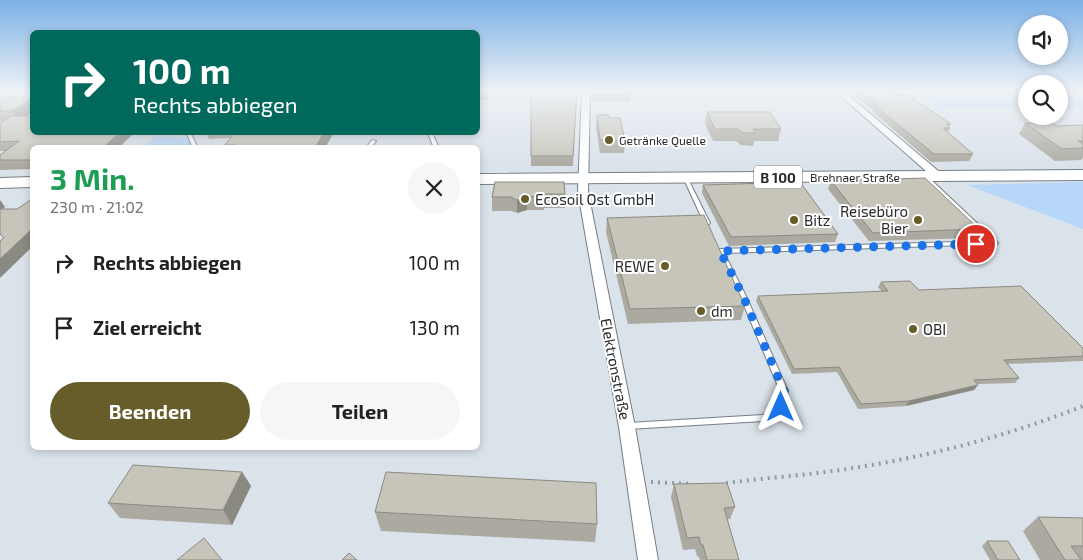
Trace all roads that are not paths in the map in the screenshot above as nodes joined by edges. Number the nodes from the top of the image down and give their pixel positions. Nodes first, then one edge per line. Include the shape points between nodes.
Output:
1 (588, 116) edge
2 (866, 116) edge
3 (431, 136) dead end
4 (374, 141) dead end
5 (371, 145) edge
6 (436, 145) edge
7 (1083, 175) edge
8 (685, 177) junction
9 (932, 177) junction
10 (583, 178) junction
11 (480, 179) edge
12 (0, 182) edge
13 (30, 182) edge
14 (709, 227) edge
15 (716, 243) edge
16 (720, 251) junction
17 (627, 426) junction
18 (648, 560) edge

1 - 10 street, Elektronstraße
2 - 9 street
3 - 6 lane
4 - 5 lane
7 - 9 main road, Brehnaer Straße / B 100
8 - 9 main road, Brehnaer Straße / B 100 via 732,174
8 - 10 main road, Brehnaer Straße / B 100
8 - 14 lane
9 - 16 lane via 995,243
10 - 11 main road, Brehnaer Straße / B 100
10 - 17 street, Elektronstraße
12 - 13 main road
15 - 16 lane
16 - 17 lane via 784,391 781,407 764,418
17 - 18 street, Elektronstraße

